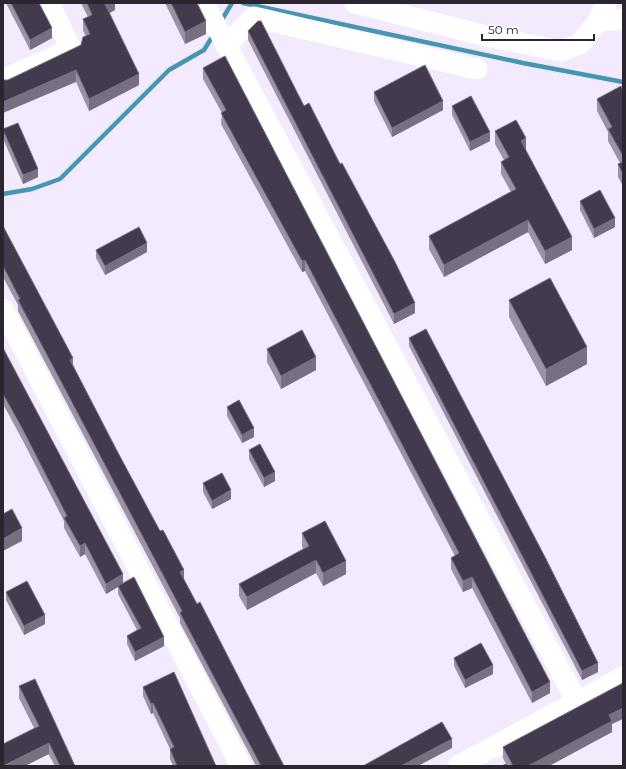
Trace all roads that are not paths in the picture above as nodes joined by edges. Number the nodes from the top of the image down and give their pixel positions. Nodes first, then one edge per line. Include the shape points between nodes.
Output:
1 (49, 3) edge
2 (355, 3) edge
3 (207, 8) edge
4 (602, 12) edge
5 (623, 18) edge
6 (224, 44) junction
7 (477, 68) dead end
8 (3, 80) edge
9 (3, 309) edge
10 (623, 677) edge
11 (577, 702) junction
12 (241, 766) edge
13 (458, 766) edge

1 - 8 street via 71,49
2 - 4 street via 486,36 561,51 580,44
3 - 6 street
4 - 5 street
6 - 7 street via 254,17
6 - 11 street
9 - 12 street
10 - 11 street
11 - 13 street

